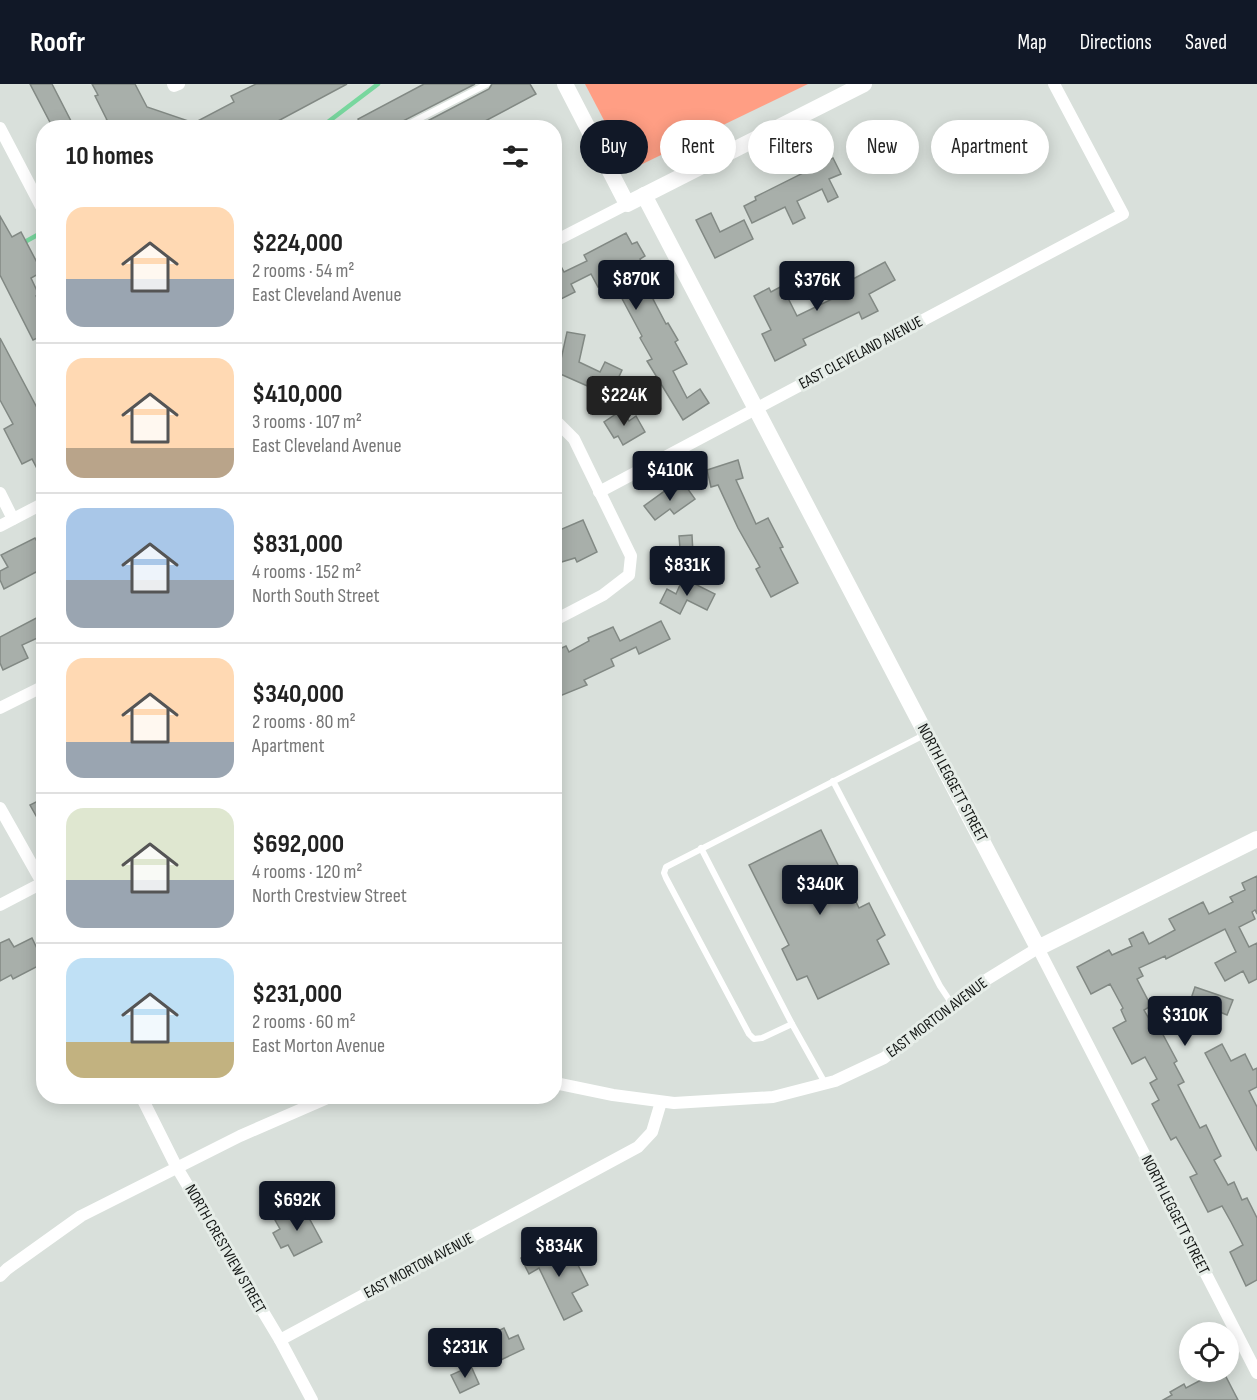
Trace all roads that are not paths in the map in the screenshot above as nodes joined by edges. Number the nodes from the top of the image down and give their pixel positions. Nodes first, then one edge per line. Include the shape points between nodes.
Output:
1 (487, 84) edge
2 (565, 84) edge
3 (864, 84) edge
4 (1054, 84) edge
5 (417, 120) edge
6 (0, 128) edge
7 (644, 195) junction
8 (36, 197) edge
9 (627, 204) junction
10 (562, 237) edge
11 (756, 409) junction
12 (562, 428) edge
13 (599, 492) junction
14 (0, 493) edge
15 (36, 507) edge
16 (13, 519) junction
17 (0, 526) edge
18 (562, 616) edge
19 (36, 690) edge
20 (0, 708) edge
21 (926, 734) junction
22 (833, 781) junction
23 (0, 808) edge
24 (1257, 838) edge
25 (700, 848) junction
26 (36, 872) edge
27 (36, 887) edge
28 (0, 905) edge
29 (1038, 948) junction
30 (952, 1005) junction
31 (792, 1024) junction
32 (825, 1083) junction
33 (562, 1084) edge
34 (661, 1102) junction
35 (145, 1104) edge
36 (314, 1104) edge
37 (176, 1166) junction
38 (0, 1276) edge
39 (280, 1340) junction
40 (1257, 1373) edge
41 (312, 1400) edge

1 - 5 lane
2 - 9 street
3 - 7 street
4 - 11 street, EAST CLEVELAND AVENUE via 1123,214
6 - 8 street
7 - 9 street
7 - 11 street, NORTH LEGGETT STREET
9 - 10 street
11 - 13 street, EAST CLEVELAND AVENUE
11 - 21 street, NORTH LEGGETT STREET
12 - 13 street via 574,439
13 - 18 street via 631,555 629,575 603,595
14 - 16 street
15 - 16 street
16 - 17 street
19 - 20 street
21 - 22 lane
21 - 29 street, NORTH LEGGETT STREET
22 - 25 lane
22 - 30 lane
23 - 26 street
24 - 29 street, EAST MORTON AVENUE
25 - 31 lane
25 - 31 lane via 666,867 666,878 749,1034 754,1039 762,1038
27 - 28 street
29 - 30 street, EAST MORTON AVENUE
29 - 40 street, NORTH LEGGETT STREET
30 - 32 street, EAST MORTON AVENUE via 884,1058
31 - 32 lane
32 - 34 street, EAST MORTON AVENUE via 772,1097
33 - 34 street, EAST MORTON AVENUE
34 - 39 street, EAST MORTON AVENUE via 652,1132 638,1147
35 - 37 street, NORTH CRESTVIEW STREET
36 - 37 street
37 - 38 street via 81,1216
37 - 39 street, NORTH CRESTVIEW STREET
39 - 41 street, NORTH CRESTVIEW STREET

